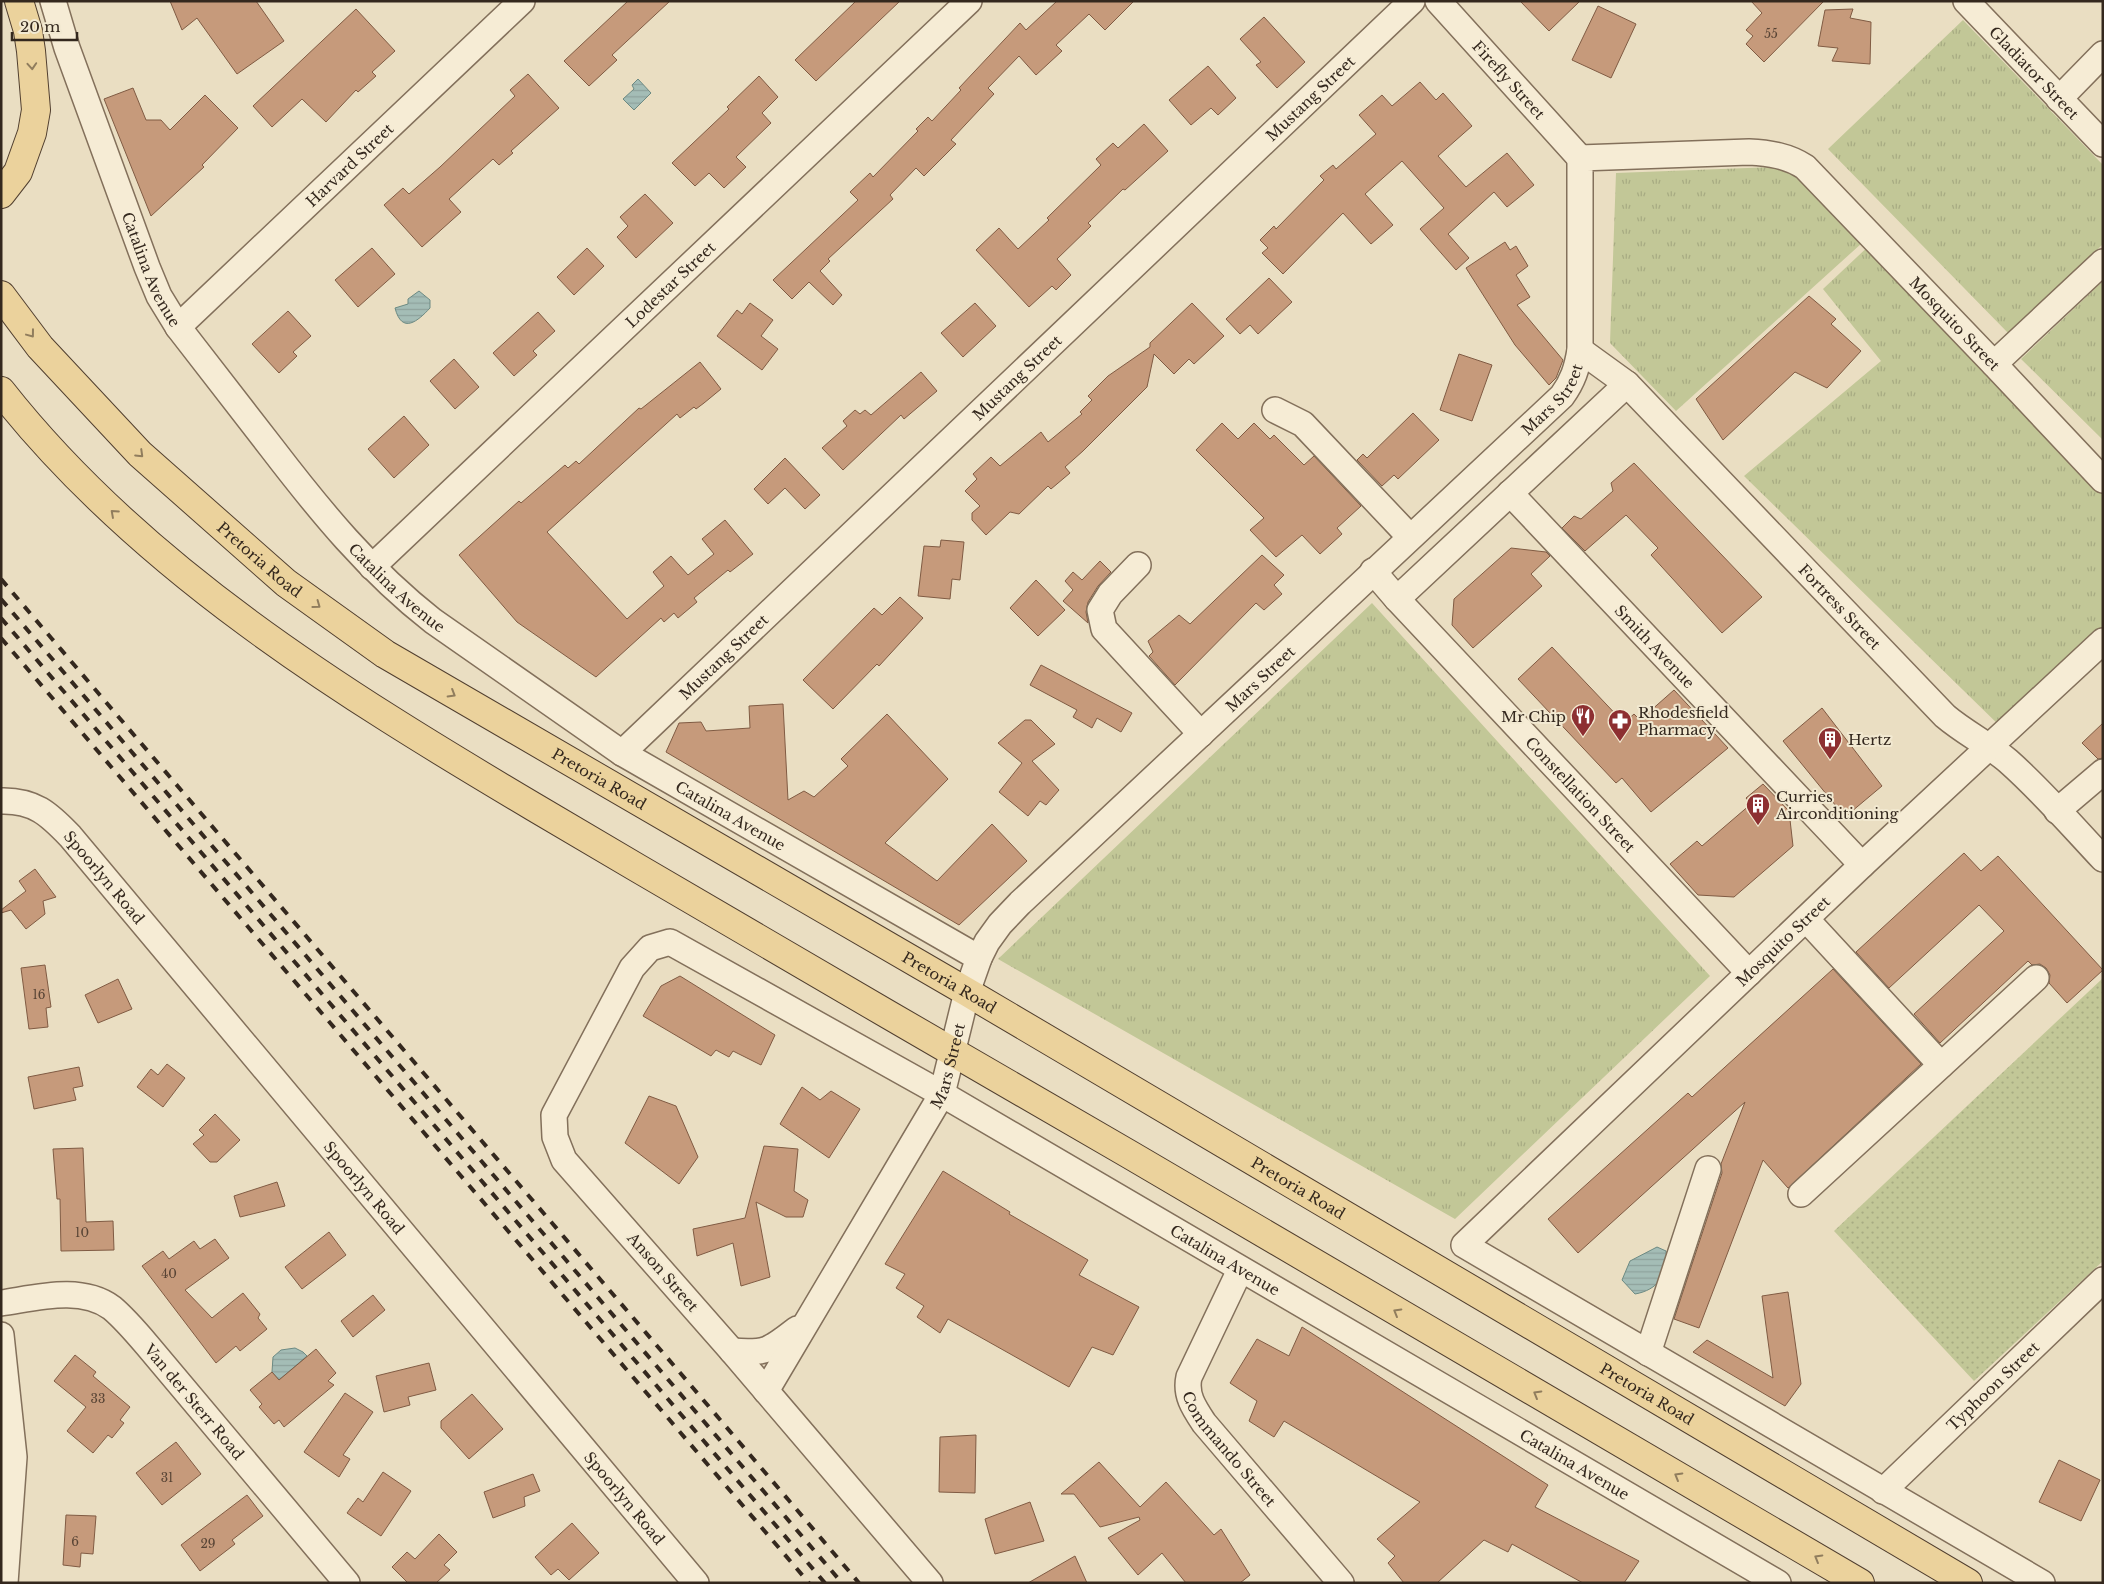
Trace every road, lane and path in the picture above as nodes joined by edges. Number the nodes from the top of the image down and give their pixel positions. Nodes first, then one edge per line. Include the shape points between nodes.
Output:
1 (19, 1) edge
2 (53, 1) edge
3 (522, 1) edge
4 (969, 1) edge
5 (1412, 1) edge
6 (1438, 1) edge
7 (1966, 1) edge
8 (2103, 54) edge
9 (2059, 99) junction
10 (2103, 144) edge
11 (1580, 158) junction
12 (1, 194) edge
13 (2103, 262) edge
14 (1, 295) edge
15 (178, 327) junction
16 (1580, 350) junction
17 (1994, 364) junction
18 (1627, 384) junction
19 (1, 391) edge
20 (1275, 410) dead end
21 (2103, 480) edge
22 (1510, 493) junction
23 (1410, 537) junction
24 (1138, 565) dead end
25 (372, 567) junction
26 (1373, 571) junction
27 (1397, 599) junction
28 (2103, 641) edge
29 (1201, 734) junction
30 (1988, 746) junction
31 (622, 754) junction
32 (2103, 772) edge
33 (13, 802) edge
34 (2057, 811) junction
35 (2103, 859) edge
36 (1862, 866) junction
37 (1806, 919) junction
38 (670, 942) joint
39 (979, 958) junction
40 (1749, 973) junction
41 (2036, 978) dead end
42 (967, 992) junction
43 (953, 1051) junction
44 (1941, 1065) junction
45 (942, 1094) junction
46 (1708, 1169) dead end
47 (1801, 1194) dead end
48 (1240, 1270) junction
49 (2103, 1280) edge
50 (1, 1303) edge
51 (807, 1322) junction
52 (1, 1335) edge
53 (732, 1350) junction
54 (1648, 1353) junction
55 (766, 1391) junction
56 (1883, 1491) junction
57 (5, 1583) edge
58 (347, 1583) edge
59 (696, 1583) edge
60 (930, 1583) edge
61 (1340, 1583) edge
62 (1778, 1583) edge
63 (1860, 1583) edge
64 (1968, 1583) edge
65 (2042, 1583) edge

1 -> 12 main road via 32,51 36,110 32,133 18,172
2 - 15 street, Catalina Avenue via 147,267 159,296
3 - 15 street, Harvard Street
4 - 25 street, Lodestar Street
5 - 31 street, Mustang Street
6 - 11 street, Firefly Street
7 - 9 street, Gladiator Street
8 - 9 street
9 - 10 street, Gladiator Street
11 - 16 street, Mars Street
11 - 17 street, Mosquito Street via 1755,152 1788,158 1805,167
13 - 17 street
14 -> 42 main road, Pretoria Road via 40,347 140,454 286,583 377,649
15 - 25 street, Catalina Avenue via 324,516
16 - 18 street, Fortress Street
16 - 23 street, Mars Street via 1577,371 1562,396
17 - 21 street, Mosquito Street
18 - 22 street
18 - 30 street, Fortress Street via 1945,716
43 -> 19 main road via 484,777 346,691 246,621 151,545 98,498
20 - 23 street via 1303,424
22 - 27 street
22 - 36 street, Smith Avenue
23 - 26 street, Mars Street
24 - 29 street via 1110,594 1100,610 1104,629
25 - 31 street, Catalina Avenue via 433,621
26 - 27 street, Constellation Street
26 - 29 street, Mars Street
27 - 40 street, Constellation Street
28 - 30 street, Mosquito Street
29 - 39 street, Mars Street via 1020,903 1000,924
30 - 34 street, Fortress Street via 2008,761
30 - 36 street, Mosquito Street
31 - 39 street, Catalina Avenue
32 - 34 street
33 - 59 street, Spoorlyn Road via 48,814 70,836
34 - 35 street, Fortress Street
36 - 37 street, Mosquito Street
37 - 40 street, Mosquito Street
37 - 44 street
38 - 45 street, Catalina Avenue
38 - 53 street, Anson Street via 650,948 632,968 554,1115 555,1137 564,1160
39 - 42 street, Mars Street
40 - 54 street, Mosquito Street via 1464,1245
41 - 44 street
42 - 43 street, Mars Street
42 - 64 main road, Pretoria Road
43 - 45 street, Mars Street
63 -> 43 main road
44 - 47 street
45 - 48 street, Catalina Avenue
45 - 51 street, Mars Street
46 - 54 street
48 - 61 street, Commando Street via 1189,1376 1188,1397 1204,1423
48 - 62 street, Catalina Avenue
49 - 56 street, Typhoon Street
50 - 58 street, Van der Sterr Road via 57,1295 87,1297 111,1307 147,1345
51 - 53 street via 767,1350
51 - 55 street, Mars Street
52 - 57 street via 14,1457
53 - 55 street, Anson Street
54 - 56 street
55 - 60 street, Anson Street
56 - 65 street

